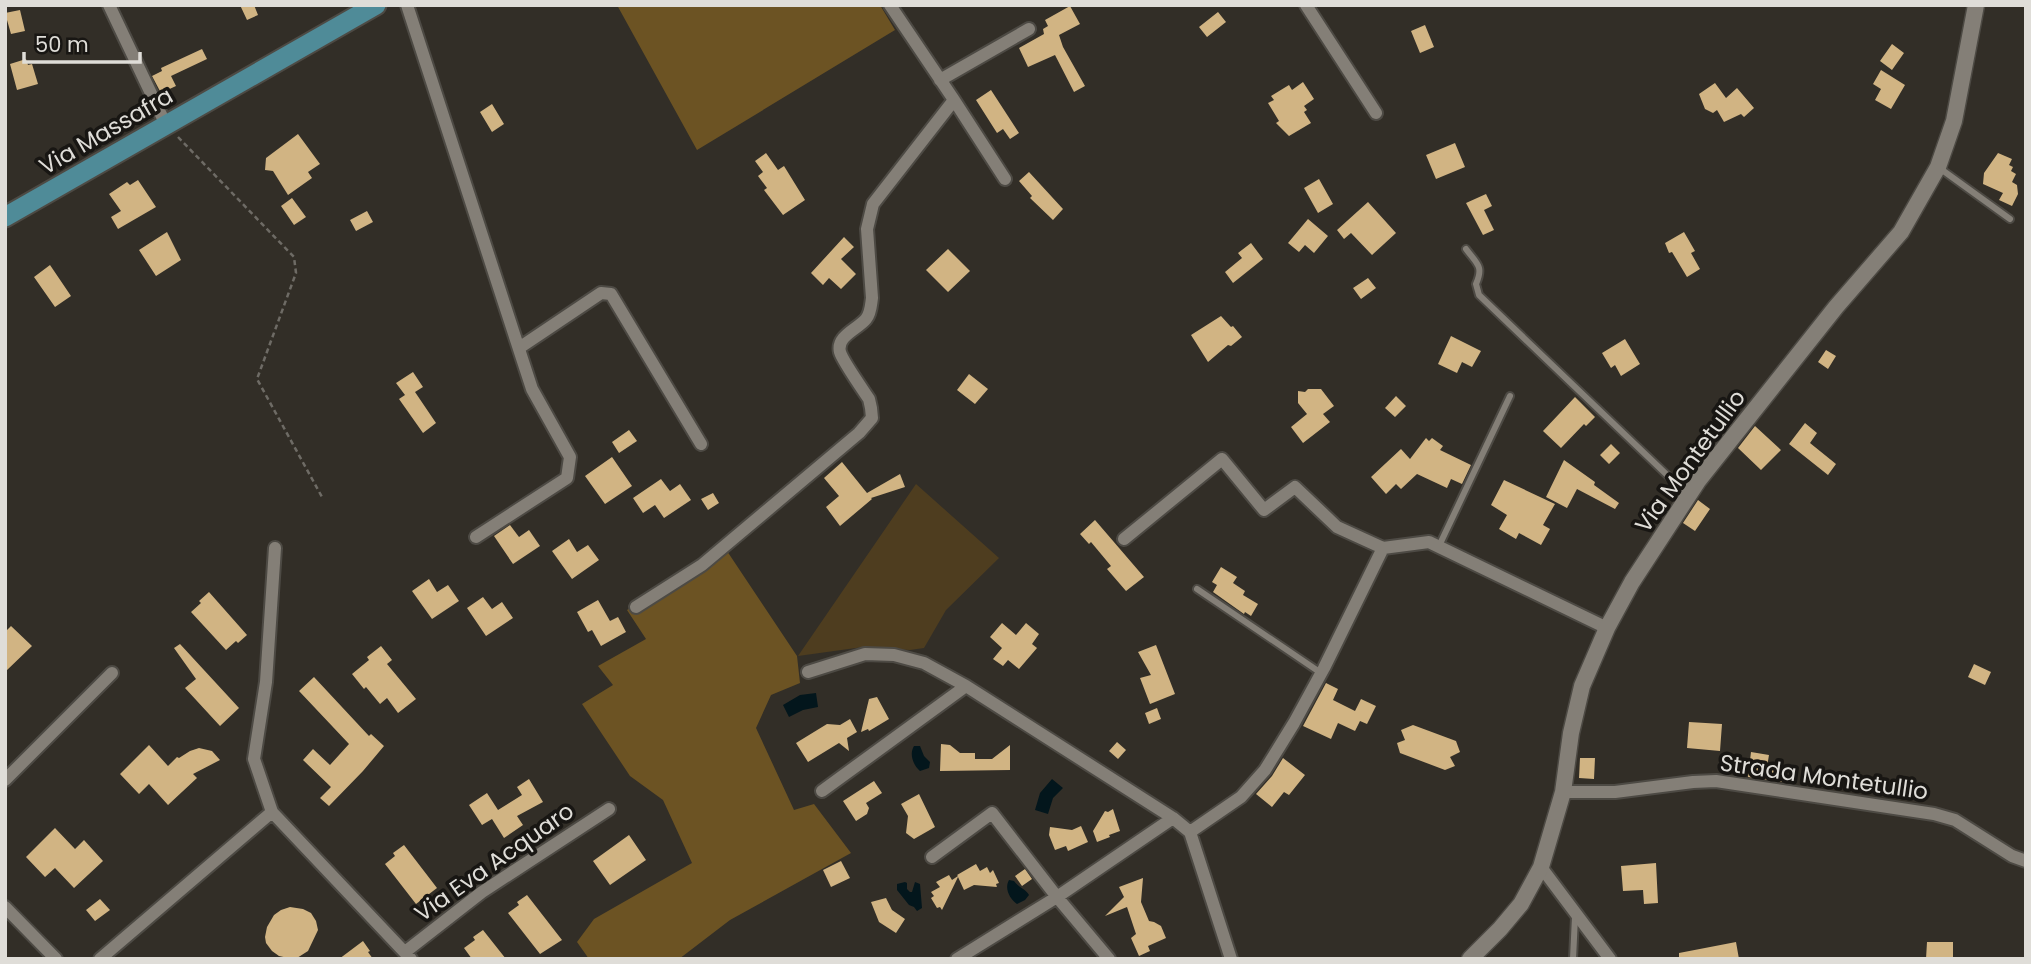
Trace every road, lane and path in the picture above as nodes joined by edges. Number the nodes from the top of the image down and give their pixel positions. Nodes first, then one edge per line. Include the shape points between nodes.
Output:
1 (108, 5) edge
2 (376, 5) edge
3 (407, 5) edge
4 (890, 5) edge
5 (1306, 5) edge
6 (1976, 5) edge
7 (1028, 29) dead end
8 (940, 80) junction
9 (954, 100) junction
10 (1376, 113) dead end
11 (166, 125) junction
12 (1938, 167) junction
13 (1005, 179) dead end
14 (5, 217) edge
15 (2010, 219) dead end
16 (1466, 250) dead end
17 (519, 348) junction
18 (1510, 396) dead end
19 (701, 444) dead end
20 (1688, 496) junction
21 (322, 497) dead end
22 (476, 537) dead end
23 (1124, 539) dead end
24 (1438, 547) junction
25 (275, 548) dead end
26 (1383, 548) junction
27 (1197, 589) dead end
28 (636, 607) dead end
29 (1607, 628) junction
30 (808, 672) dead end
31 (112, 673) dead end
32 (1321, 673) junction
33 (966, 686) junction
34 (5, 780) edge
35 (822, 792) dead end
36 (1563, 792) junction
37 (609, 808) dead end
38 (272, 812) junction
39 (1173, 818) junction
40 (1190, 832) junction
41 (932, 857) dead end
42 (2026, 861) edge
43 (1541, 867) junction
44 (1057, 897) junction
45 (5, 907) edge
46 (1575, 912) junction
47 (408, 955) edge
48 (56, 959) edge
49 (100, 959) edge
50 (957, 959) edge
51 (1109, 959) edge
52 (1231, 959) edge
53 (1470, 959) edge
54 (1573, 959) edge
55 (1610, 959) edge

1 - 11 street
2 - 11 main road, Via Massafra
3 - 17 street
4 - 8 street
5 - 10 street
6 - 12 street, Via Montetullio via 1954,121
7 - 8 street
8 - 9 street
9 - 13 street
9 - 28 street via 870,212 870,308 867,318 841,342 840,352 869,400 872,418 702,565
11 - 14 main road, Via Massafra
11 - 21 path via 294,257 296,273 257,379
12 - 15 lane
12 - 20 street, Via Montetullio via 1901,232
16 - 20 lane via 1480,268 1479,295
17 - 19 street via 601,293 611,294
17 - 22 street via 532,388 570,457 566,478
18 - 24 lane
20 - 29 street, Via Montetullio
23 - 26 street via 1222,459 1264,510 1295,486 1337,527
24 - 26 street via 1429,542
24 - 29 street
25 - 38 street via 266,682 254,760
26 - 32 street
27 - 32 lane
29 - 36 street, Via Montetullio via 1582,686
30 - 33 street via 865,654 894,655 924,663
31 - 34 street
32 - 40 street via 1265,770 1241,797
33 - 35 street
33 - 39 street
36 - 42 street, Strada Montetullio via 1615,792 1716,781 1934,814 1955,820
36 - 43 street, Via Montetullio
37 - 47 street, Via Eva Acquaro via 482,892
38 - 47 street
38 - 49 street
39 - 40 street
39 - 44 street
40 - 52 street
41 - 44 street via 992,814
43 - 46 street
43 - 53 street, Via Montetullio via 1521,904
44 - 50 street
44 - 51 street
45 - 48 street
46 - 54 lane
46 - 55 street

